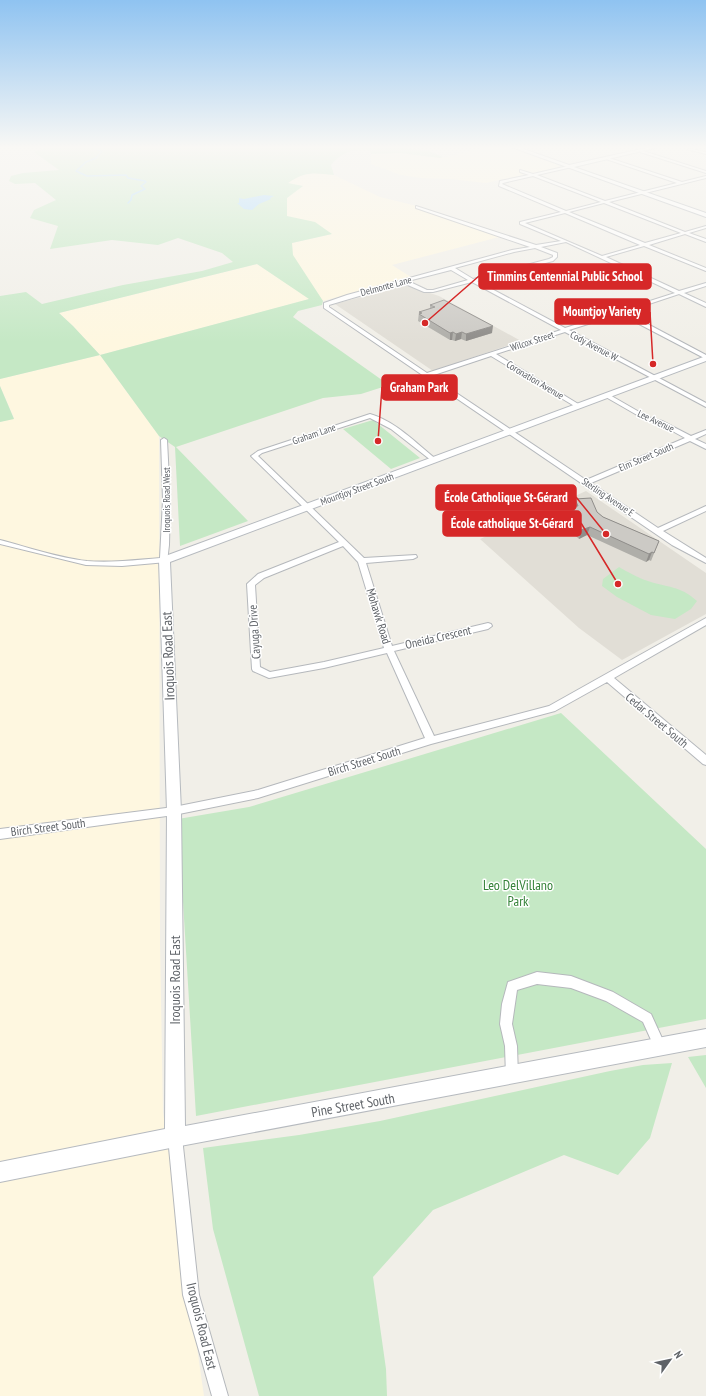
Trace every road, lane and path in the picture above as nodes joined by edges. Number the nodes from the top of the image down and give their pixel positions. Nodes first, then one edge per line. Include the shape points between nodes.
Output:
1 (435, 213) edge
2 (560, 213) edge
3 (567, 213) edge
4 (634, 213) edge
5 (706, 227) edge
6 (685, 233) junction
7 (566, 241) junction
8 (706, 241) edge
9 (645, 245) junction
10 (536, 247) junction
11 (602, 257) junction
12 (451, 268) junction
13 (706, 270) edge
14 (403, 281) junction
15 (472, 281) junction
16 (706, 284) edge
17 (679, 293) junction
18 (706, 305) edge
19 (621, 312) junction
20 (564, 330) junction
21 (492, 354) junction
22 (706, 357) edge
23 (426, 375) junction
24 (652, 376) junction
25 (606, 396) junction
26 (706, 405) edge
27 (578, 406) junction
28 (510, 431) junction
29 (706, 432) edge
30 (690, 438) junction
31 (164, 440) dead end
32 (706, 447) edge
33 (434, 460) junction
34 (586, 482) junction
35 (307, 507) junction
36 (706, 508) edge
37 (658, 531) junction
38 (0, 542) edge
39 (344, 542) junction
40 (413, 557) dead end
41 (164, 560) junction
42 (362, 561) junction
43 (706, 561) edge
44 (706, 621) edge
45 (488, 626) dead end
46 (389, 649) junction
47 (608, 678) junction
48 (431, 740) junction
49 (706, 761) edge
50 (174, 811) junction
51 (0, 834) edge
52 (706, 1038) edge
53 (660, 1047) junction
54 (512, 1076) junction
55 (175, 1137) junction
56 (0, 1172) edge
57 (220, 1396) edge

1 - 10 street
2 - 7 street via 521,223
3 - 9 street
4 - 6 street
5 - 6 street
6 - 8 street
6 - 9 street
7 - 10 street, Delmonte Lane
7 - 11 street
9 - 11 street
9 - 13 street
10 - 12 street, Delmonte Lane
10 - 15 street via 555,254 555,257
11 - 17 street
12 - 14 street, Delmonte Lane
12 - 15 street, Cody Avenue W
14 - 15 street via 426,291
14 - 23 street, Delmonte Lane via 326,304 327,308
15 - 20 street, Cody Avenue W
16 - 17 street, Wilcox Street
17 - 18 street
17 - 19 street, Wilcox Street
19 - 20 street, Wilcox Street
19 - 22 street
20 - 21 street, Wilcox Street
20 - 24 street, Cody Avenue W
21 - 23 street, Wilcox Street
21 - 27 street, Coronation Avenue
22 - 24 street, Mountjoy Street South
23 - 28 street, Sterling Avenue E
24 - 25 street, Mountjoy Street South
24 - 26 street, Cody Avenue W
25 - 27 street, Mountjoy Street South
25 - 30 street, Lee Avenue
27 - 28 street, Mountjoy Street South
28 - 33 street, Mountjoy Street South
28 - 34 street, Sterling Avenue E
29 - 30 street, Elm Street South
30 - 32 street, Lee Avenue
30 - 34 street, Elm Street South
31 - 41 street, Iroquois Road West
33 - 35 street, Mountjoy Street South
33 - 35 street, Graham Lane via 385,423 370,416 254,456
34 - 37 street, Sterling Avenue E
35 - 39 street, Mohawk Road
35 - 41 street, Mountjoy Street South
36 - 37 street
37 - 43 street, Sterling Avenue E
38 - 41 street, Mountjoy Street South via 86,563 122,564
39 - 42 street, Mohawk Road
39 - 46 street, Cayuga Drive via 261,576 251,584 256,669 269,675
40 - 42 street
41 - 50 street, Iroquois Road East
42 - 46 street, Mohawk Road
44 - 47 street, Birch Street South
45 - 46 street, Oneida Crescent
46 - 48 street, Mohawk Road
47 - 48 street, Birch Street South via 552,709
47 - 49 street, Cedar Street South
48 - 50 street, Birch Street South via 258,794
50 - 51 street, Birch Street South
50 - 55 street, Iroquois Road East
52 - 53 street, Pine Street South
53 - 54 street, Pine Street South
53 - 54 street via 647,1018 609,996 571,982 537,978 512,986 506,1024
54 - 55 street, Pine Street South
55 - 56 street, Pine Street South
55 - 57 street, Iroquois Road East via 191,1295

